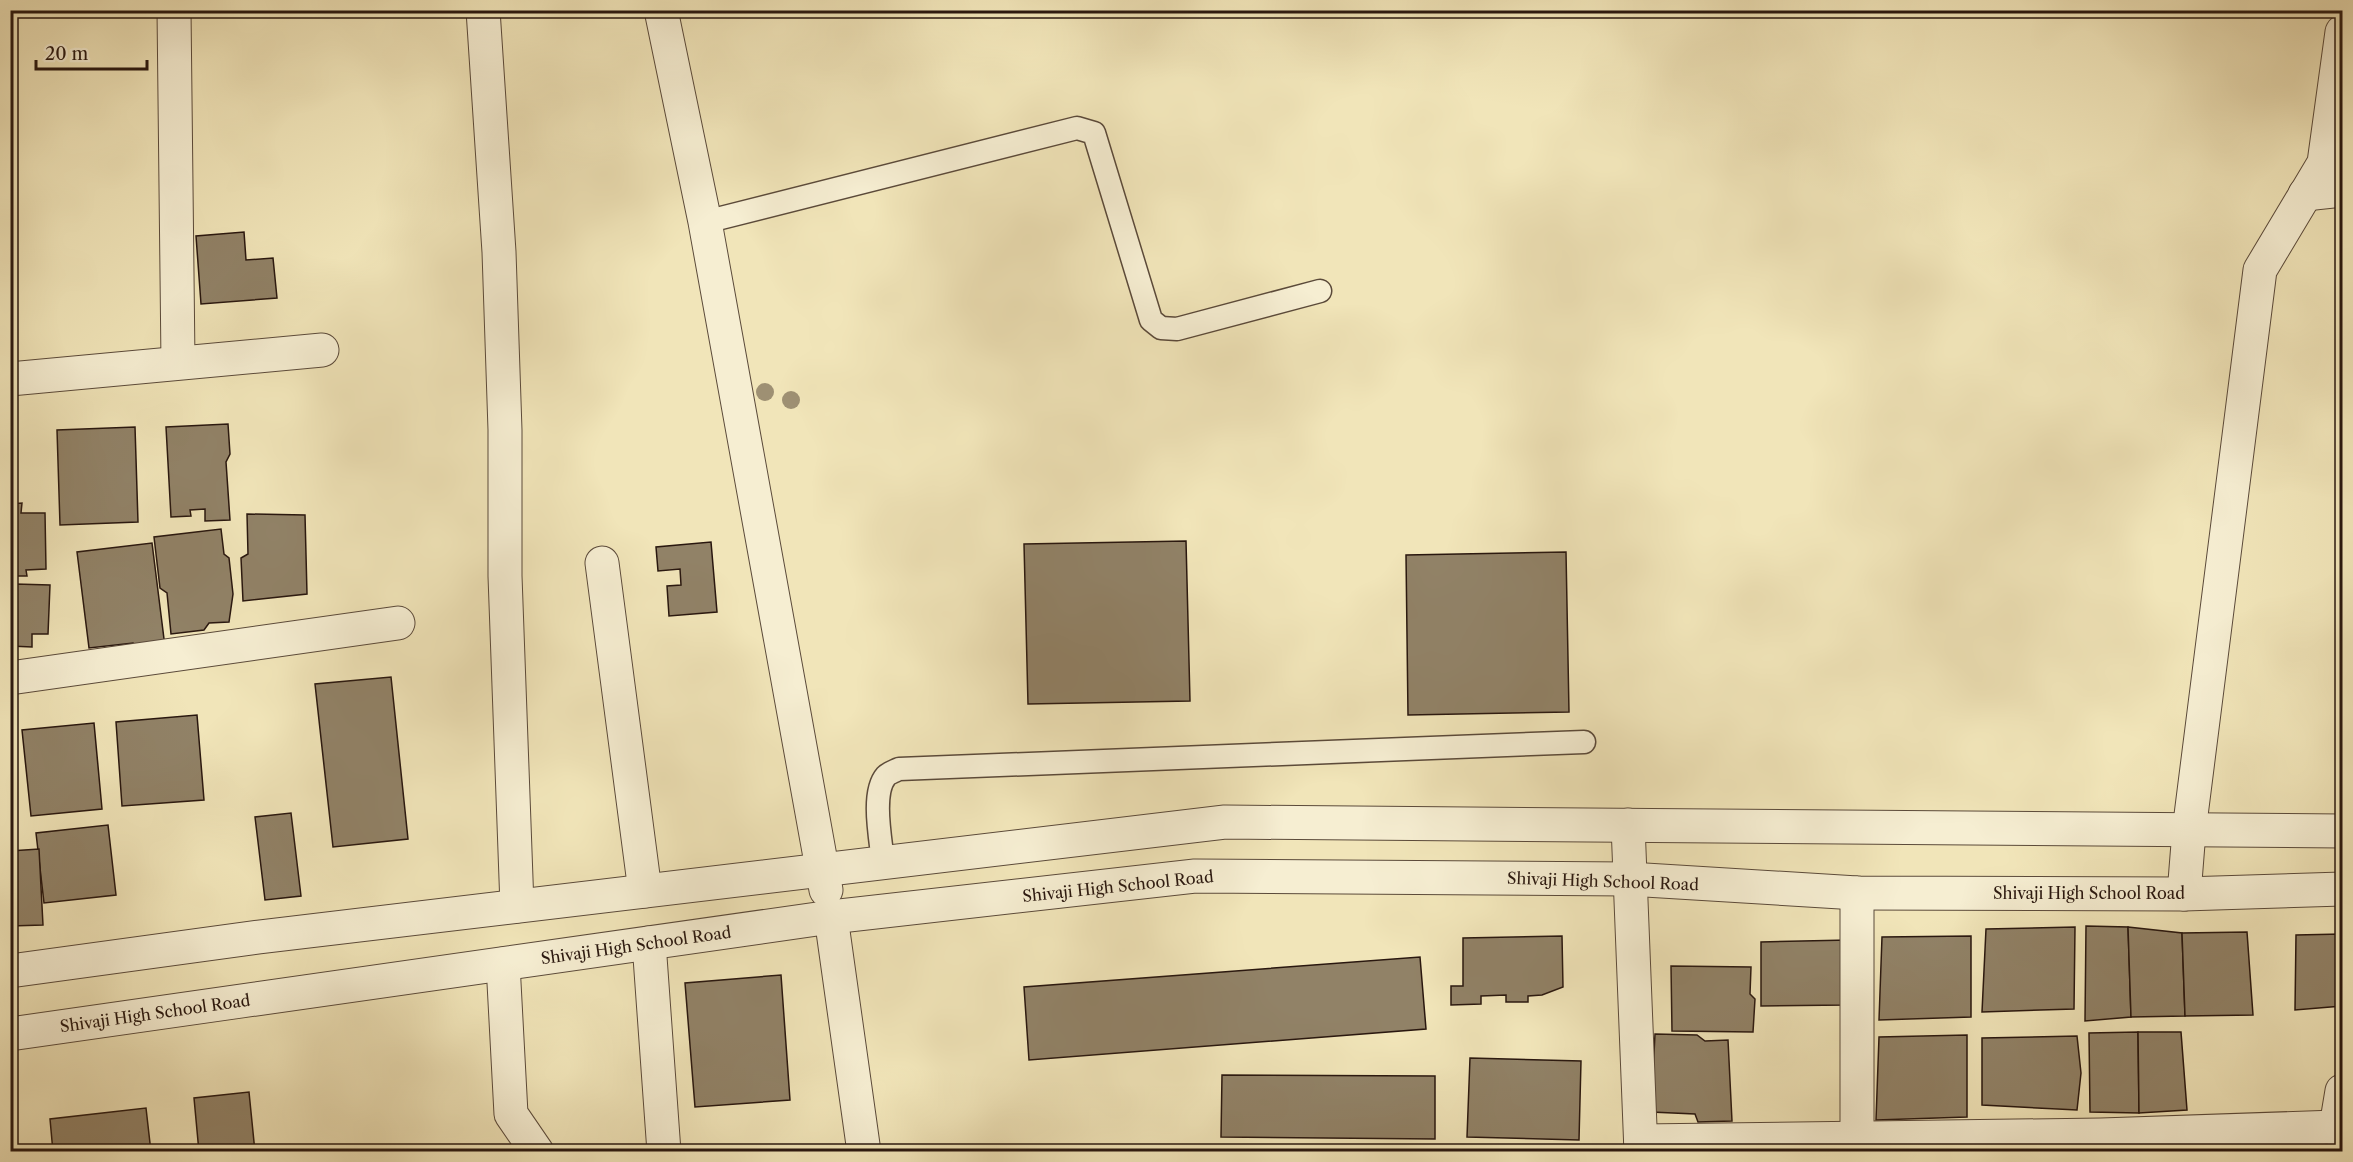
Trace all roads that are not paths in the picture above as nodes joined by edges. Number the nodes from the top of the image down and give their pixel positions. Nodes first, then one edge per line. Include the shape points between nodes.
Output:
1 (174, 10) edge
2 (483, 10) edge
3 (661, 10) edge
4 (2343, 32) edge
5 (2343, 190) edge
6 (2305, 194) junction
7 (705, 222) junction
8 (1320, 291) dead end
9 (322, 350) dead end
10 (178, 362) junction
11 (10, 379) edge
12 (602, 563) dead end
13 (398, 623) dead end
14 (10, 678) edge
15 (1584, 742) dead end
16 (1628, 825) junction
17 (2189, 831) junction
18 (2343, 831) edge
19 (883, 862) junction
20 (822, 870) junction
21 (1629, 879) junction
22 (2343, 889) edge
23 (645, 891) junction
24 (1857, 894) junction
25 (2184, 894) junction
26 (517, 906) junction
27 (831, 917) junction
28 (649, 943) junction
29 (504, 964) junction
30 (10, 971) edge
31 (10, 1034) edge
32 (2343, 1091) edge
33 (2339, 1131) edge
34 (2100, 1143) edge
35 (1856, 1145) edge
36 (1641, 1146) edge
37 (537, 1152) edge
38 (664, 1152) edge
39 (864, 1152) edge

1 - 10 street
2 - 26 street via 499,264
3 - 7 street
4 - 6 street via 2324,163
5 - 6 street
6 - 17 street via 2260,270
7 - 8 lane via 1077,128 1094,133 1151,320 1161,328 1177,329
7 - 20 street
9 - 10 street
10 - 11 street
12 - 23 street
13 - 14 street
15 - 19 lane via 899,769 887,775 880,786
16 - 17 street
16 - 19 street via 1225,822
16 - 21 street
17 - 18 street
17 - 25 street
19 - 20 street
20 - 23 street
20 - 27 street
21 - 24 street, Shivaji High School Road
21 - 27 street, Shivaji High School Road via 1195,876
21 - 36 street
22 - 25 street, Shivaji High School Road
23 - 26 street
24 - 25 street, Shivaji High School Road
24 - 35 street
26 - 30 street
27 - 28 street, Shivaji High School Road
27 - 39 street
28 - 29 street, Shivaji High School Road
28 - 38 street
29 - 31 street, Shivaji High School Road
29 - 37 street via 511,1114
32 - 33 street
33 - 34 street
34 - 35 street
35 - 36 street

